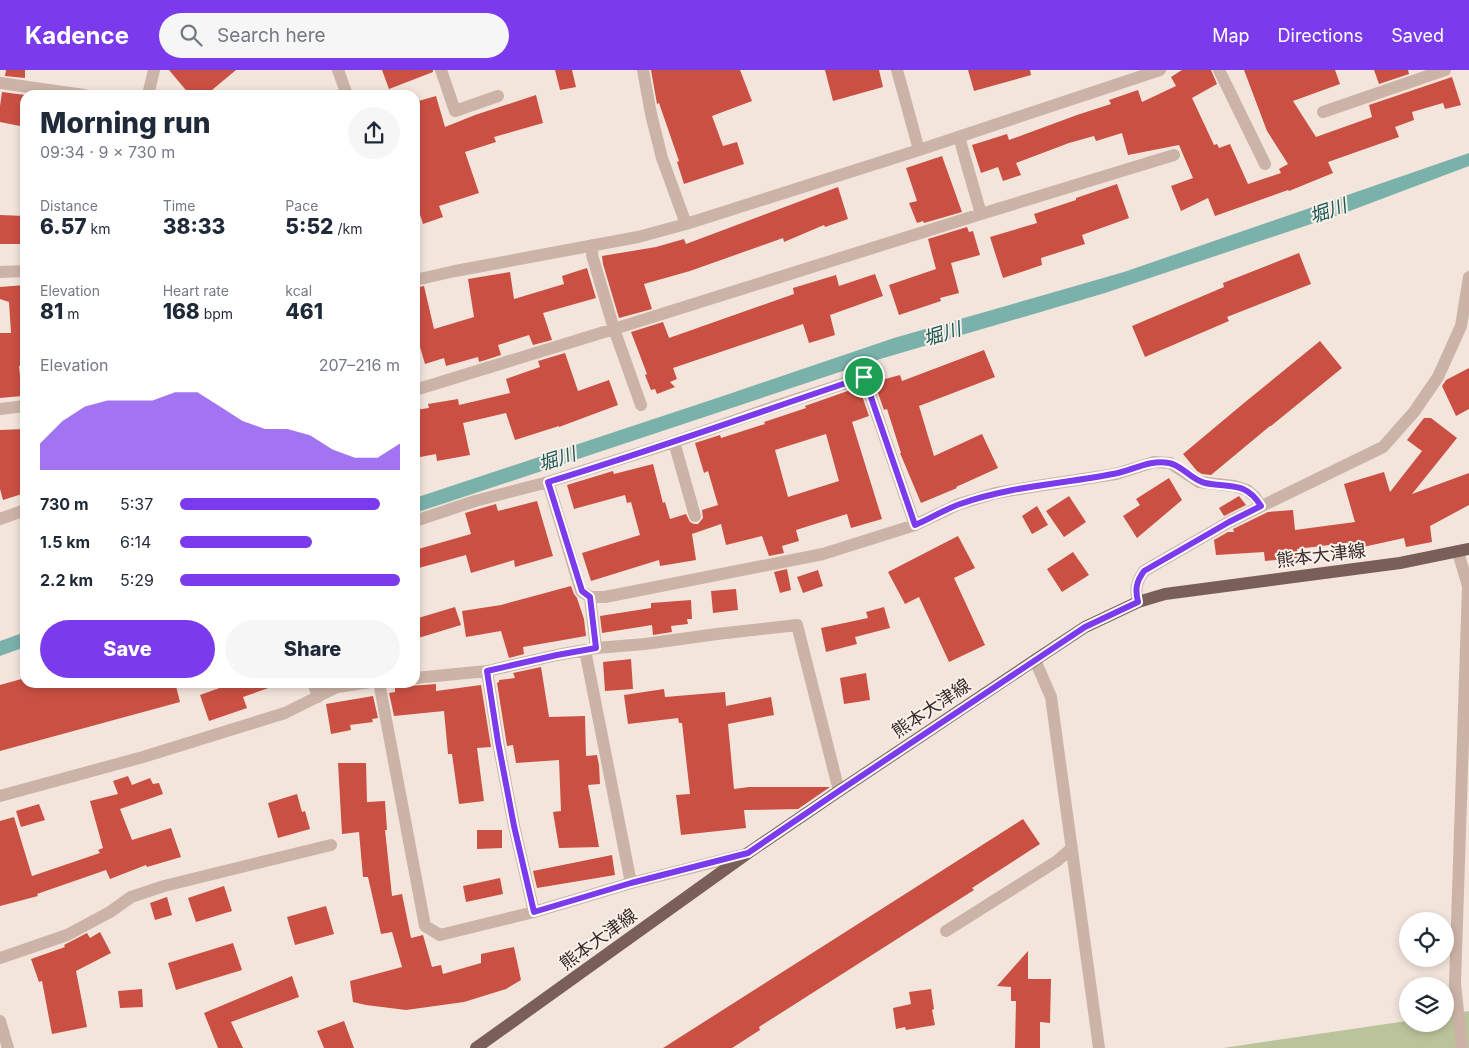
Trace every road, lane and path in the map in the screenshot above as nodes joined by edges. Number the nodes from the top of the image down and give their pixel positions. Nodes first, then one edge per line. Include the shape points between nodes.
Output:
1 (154, 70) edge
2 (338, 70) edge
3 (441, 70) edge
4 (643, 70) edge
5 (897, 70) edge
6 (1158, 70) edge
7 (1219, 70) edge
8 (1444, 70) edge
9 (0, 83) edge
10 (49, 90) edge
11 (149, 90) edge
12 (345, 90) edge
13 (498, 96) dead end
14 (1323, 112) dead end
15 (959, 137) junction
16 (919, 150) junction
17 (1174, 154) dead end
18 (1264, 164) dead end
19 (980, 214) junction
20 (686, 224) junction
21 (593, 245) junction
22 (20, 271) edge
23 (1, 272) edge
24 (1469, 277) edge
25 (420, 279) edge
26 (614, 329) junction
27 (420, 388) edge
28 (641, 405) dead end
29 (20, 407) edge
30 (0, 409) edge
31 (674, 442) junction
32 (548, 482) junction
33 (1261, 506) junction
34 (20, 512) edge
35 (695, 516) dead end
36 (0, 518) edge
37 (420, 519) edge
38 (915, 525) junction
39 (1464, 550) edge
40 (590, 597) junction
41 (1138, 602) junction
42 (590, 649) junction
43 (1035, 660) junction
44 (487, 671) junction
45 (420, 678) edge
46 (315, 688) edge
47 (337, 688) edge
48 (380, 688) edge
49 (318, 697) junction
50 (839, 791) junction
51 (0, 796) edge
52 (331, 845) dead end
53 (1072, 848) junction
54 (748, 853) junction
55 (631, 883) junction
56 (534, 912) junction
57 (946, 931) dead end
58 (0, 958) edge
59 (0, 1021) edge
60 (8, 1048) edge
61 (476, 1048) edge
62 (1099, 1048) edge
63 (1462, 1048) edge

1 - 11 street
2 - 12 street
3 - 13 street via 455,111
4 - 20 street via 662,158
5 - 16 street
6 - 15 street
7 - 18 street
8 - 14 street
9 - 10 street
15 - 16 street
15 - 19 street
16 - 20 street
17 - 19 street
19 - 26 street
20 - 21 street
21 - 25 street
21 - 26 street via 592,255
22 - 23 street
24 - 33 street via 1461,326 1438,377 1414,412 1383,447
26 - 27 street
26 - 28 street
29 - 30 street
31 - 32 street
31 - 35 street
31 - 38 street via 864,377
32 - 37 street
32 - 40 street via 582,591
33 - 38 street via 1247,490 1199,482 1170,463 1154,462 1116,474 996,493 959,504
33 - 41 street via 1144,571 1136,585
34 - 36 street
38 - 40 street via 823,554 604,597
39 - 41 main road, 熊本大津線 via 1400,563 1165,594
39 - 63 street via 1468,586 1455,984
40 - 42 street
41 - 43 main road, 熊本大津線 via 1085,627
42 - 44 street
42 - 50 street via 796,625
42 - 55 street
43 - 50 main road, 熊本大津線
43 - 53 street via 1051,697
44 - 45 street
44 - 56 street via 514,826
46 - 49 street
47 - 49 street
48 - 56 street via 425,926 440,935
49 - 51 street via 285,713 208,737
50 - 54 main road, 熊本大津線
52 - 58 street via 139,894 67,935
53 - 57 street via 1057,861
53 - 62 street
54 - 55 street
54 - 61 main road, 熊本大津線
55 - 56 street
59 - 60 street

